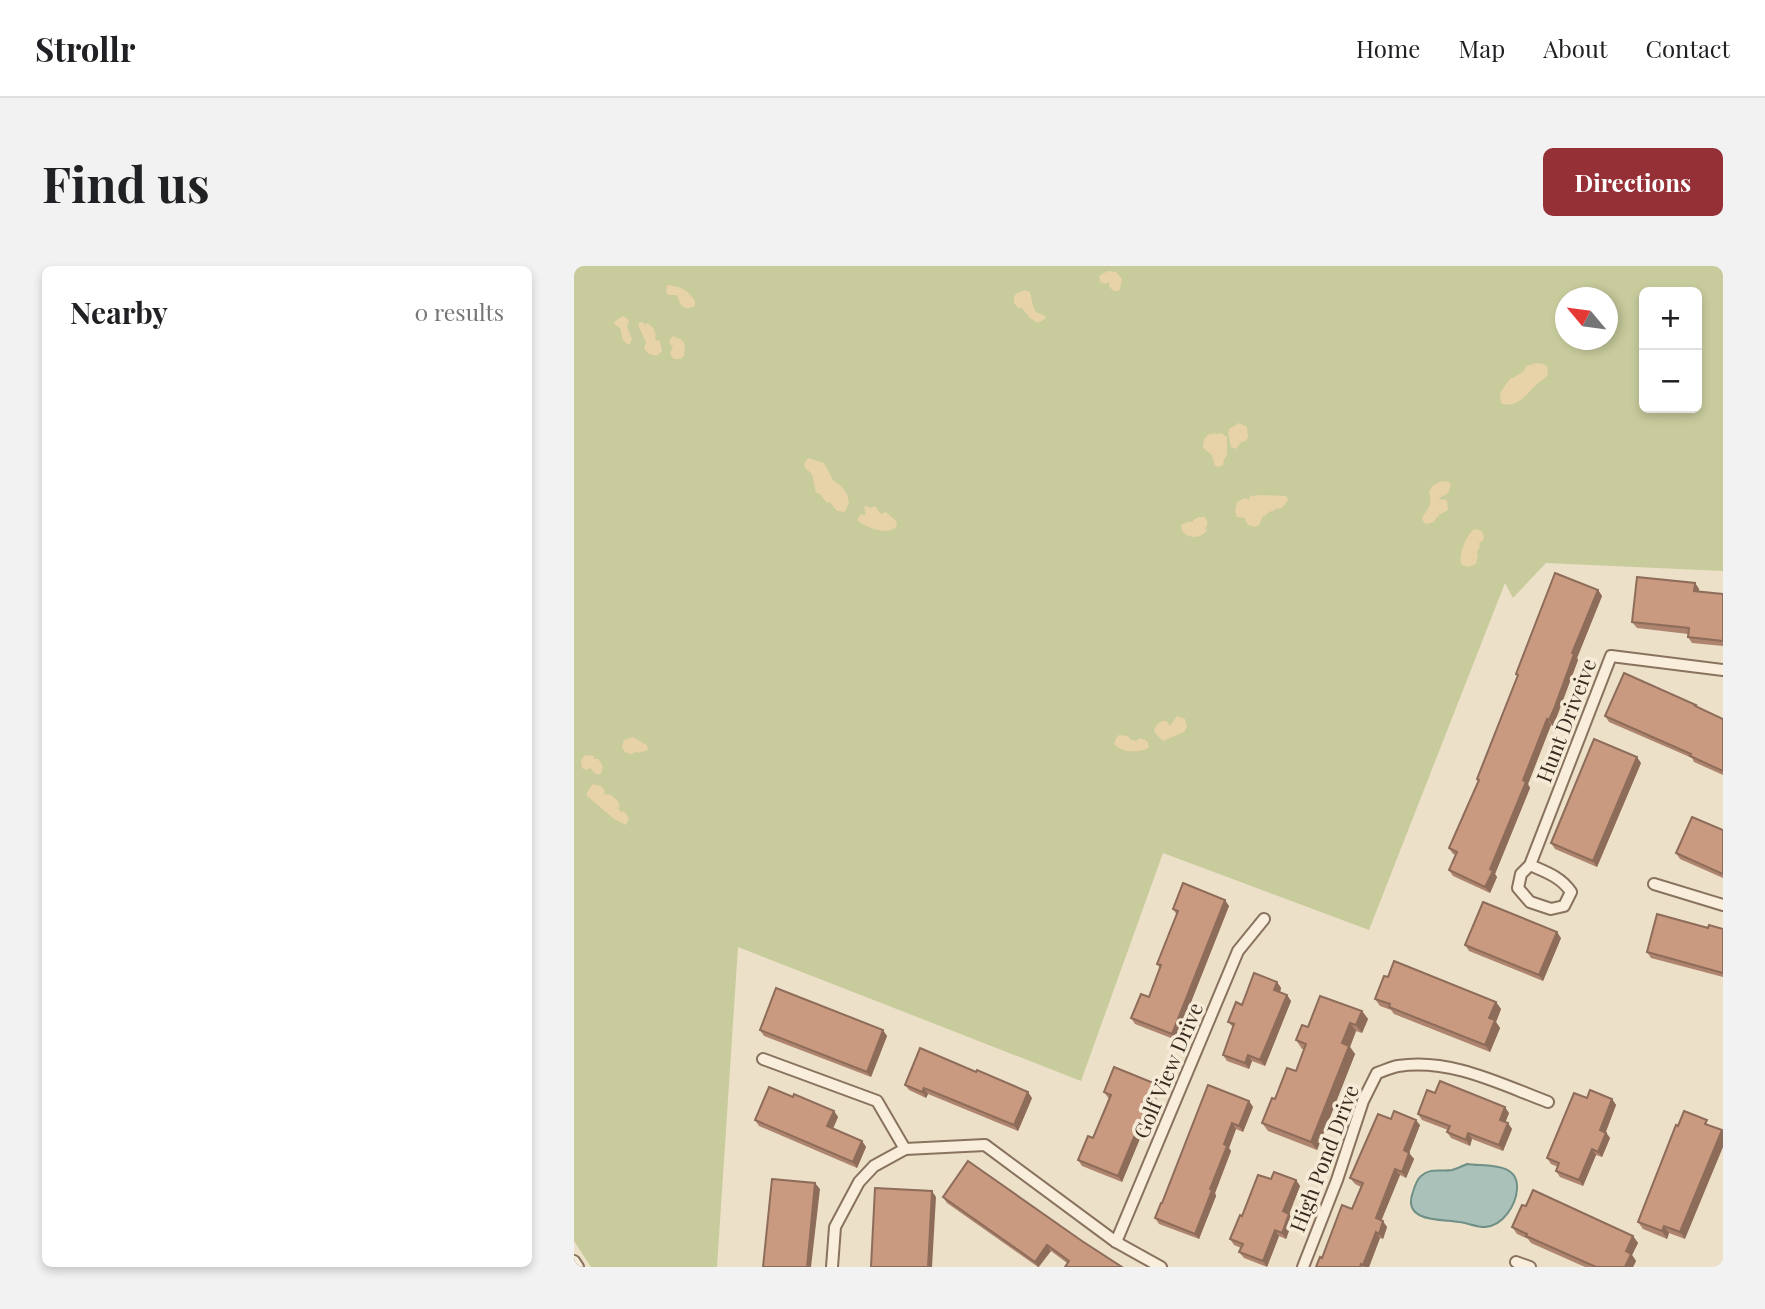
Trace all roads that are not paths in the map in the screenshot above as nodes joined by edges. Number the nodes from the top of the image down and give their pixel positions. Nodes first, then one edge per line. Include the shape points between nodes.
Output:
1 (1723, 670) edge
2 (1530, 865) junction
3 (1654, 884) dead end
4 (1723, 905) edge
5 (1264, 919) dead end
6 (763, 1059) dead end
7 (1548, 1102) dead end
8 (905, 1149) junction
9 (1116, 1242) junction
10 (574, 1261) edge
11 (1516, 1262) dead end
12 (578, 1267) edge
13 (832, 1267) edge
14 (1161, 1267) edge
15 (1303, 1267) edge
16 (1530, 1267) edge

1 - 2 street, Hunt Driveive via 1611,656
2 - 2 street, Hunt Driveive via 1521,874 1518,888 1530,902 1551,908 1564,906 1571,892 1566,884
3 - 4 street
5 - 9 street, Golf View Drive via 1238,951
6 - 8 street via 877,1101
7 - 15 street, High Pond Drive via 1437,1065 1397,1066 1377,1073
8 - 9 street via 985,1145
8 - 13 street via 874,1166 859,1182 835,1227
9 - 14 street
10 - 12 street
11 - 16 street

